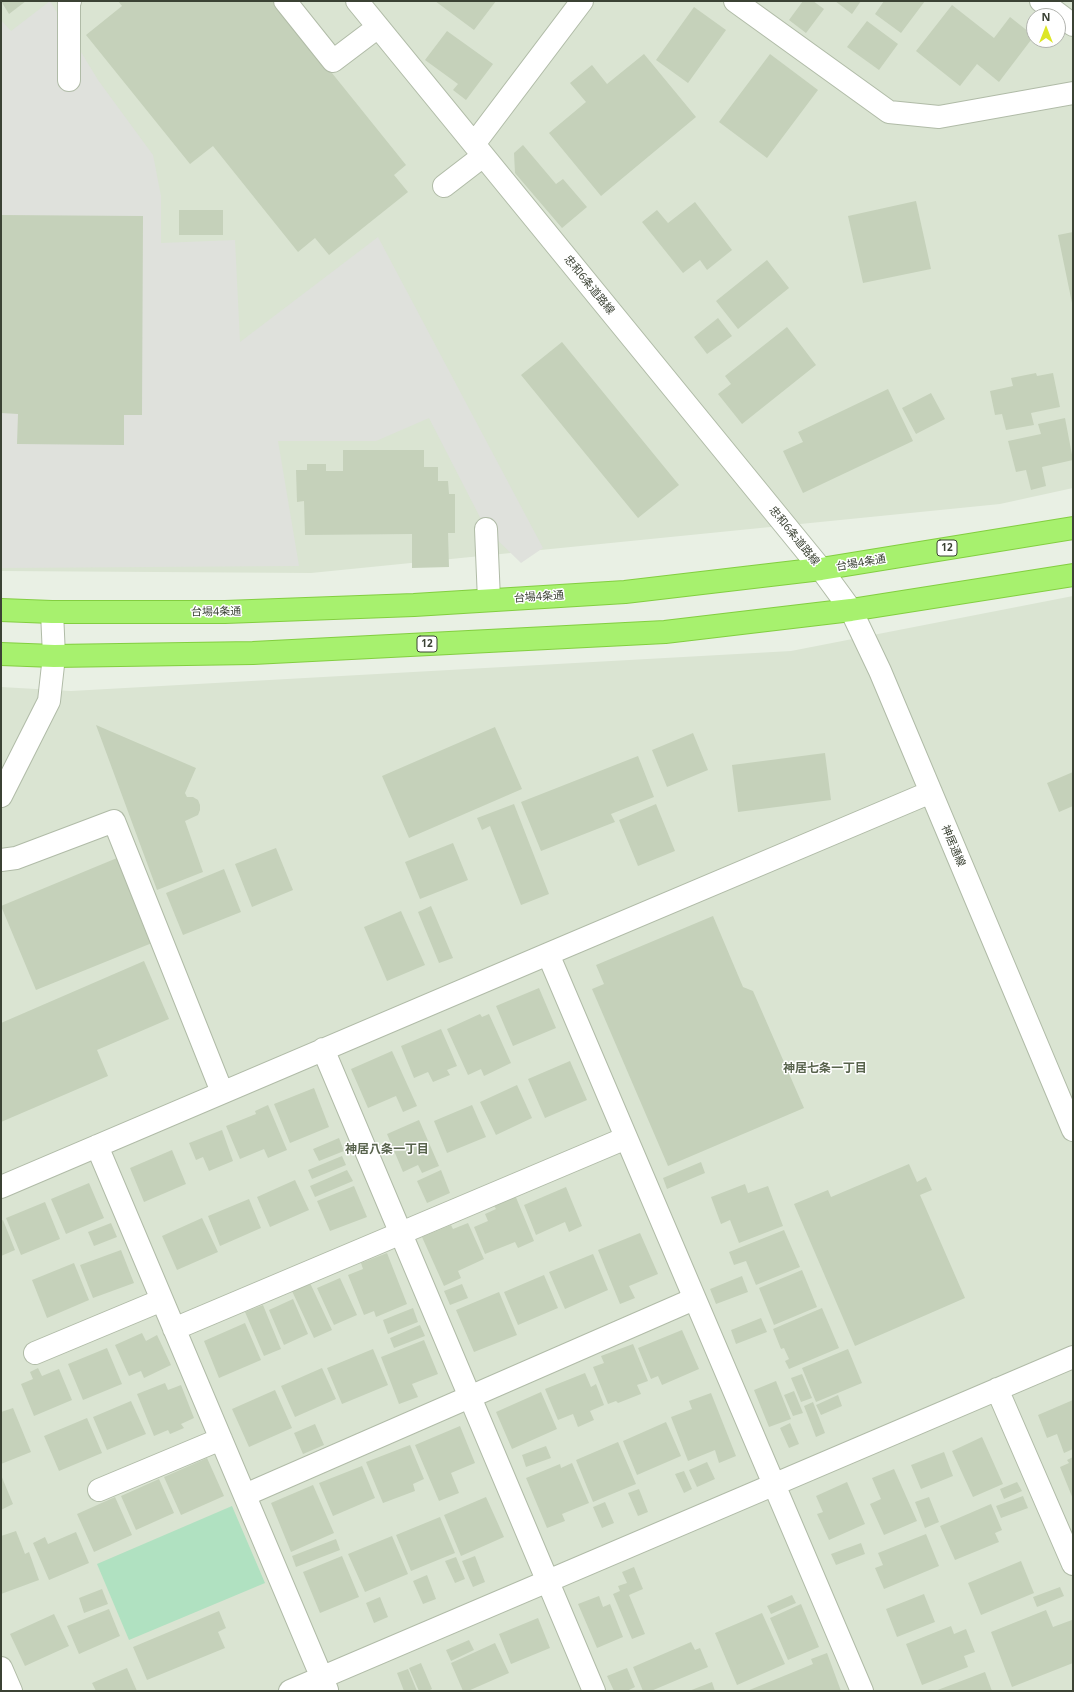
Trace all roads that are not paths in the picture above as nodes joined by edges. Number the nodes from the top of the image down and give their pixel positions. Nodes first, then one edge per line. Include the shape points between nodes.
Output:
1 (70, 1) edge
2 (285, 1) edge
3 (357, 1) edge
4 (582, 1) edge
5 (735, 1) edge
6 (1041, 1) edge
7 (1073, 25) edge
8 (370, 32) junction
9 (69, 80) dead end
10 (1073, 93) edge
11 (476, 156) junction
12 (444, 186) dead end
13 (1073, 528) edge
14 (486, 529) dead end
15 (821, 570) junction
16 (1073, 574) edge
17 (489, 600) junction
18 (1, 610) edge
19 (851, 610) junction
20 (52, 612) junction
21 (1, 654) edge
22 (54, 656) junction
23 (931, 792) junction
24 (1, 796) edge
25 (1, 860) edge
26 (548, 954) junction
27 (322, 1049) junction
28 (222, 1092) junction
29 (1073, 1130) edge
30 (626, 1138) junction
31 (97, 1146) junction
32 (1, 1187) edge
33 (401, 1234) junction
34 (694, 1299) junction
35 (162, 1300) junction
36 (174, 1329) junction
37 (36, 1353) dead end
38 (1073, 1357) edge
39 (997, 1389) junction
40 (470, 1397) junction
41 (221, 1438) junction
42 (773, 1484) junction
43 (99, 1490) dead end
44 (245, 1496) junction
45 (1073, 1564) edge
46 (547, 1580) junction
47 (1, 1668) edge
48 (325, 1684) edge
49 (11, 1691) edge
50 (290, 1691) edge
51 (594, 1691) edge
52 (862, 1691) edge

1 - 9 street
2 - 8 street via 333,61
3 - 8 street, 忠和6条道路線
4 - 11 street
5 - 10 street via 889,112 939,117
6 - 7 street
8 - 11 street, 忠和6条道路線
11 - 12 street
11 - 15 street, 忠和6条道路線
13 - 15 highway, 台場4条通 / 12
14 - 17 street
15 - 17 highway, 台場4条通 / 12 via 625,592
15 - 19 street, 神居通線
16 - 19 highway, 12
17 - 20 highway, 台場4条通 / 12 via 225,612
18 - 20 highway, 台場4条通 / 12
19 - 22 highway, 12 via 665,632 253,653
19 - 23 street, 神居通線 via 880,671
20 - 22 street
21 - 22 highway, 12
22 - 24 street via 49,701
23 - 26 street
23 - 29 street, 神居通線
25 - 28 street via 16,858 114,821
26 - 27 street
26 - 30 street
27 - 28 street
27 - 33 street
28 - 31 street
30 - 33 street
30 - 34 street
31 - 32 street
31 - 35 street
33 - 36 street
33 - 40 street
34 - 40 street
34 - 42 street
35 - 36 street
35 - 37 street
36 - 41 street
38 - 39 street
39 - 42 street
39 - 45 street
40 - 44 street
40 - 46 street
41 - 43 street
41 - 44 street
42 - 46 street
42 - 52 street
44 - 48 street
46 - 48 street
46 - 51 street
47 - 49 street
48 - 50 street

